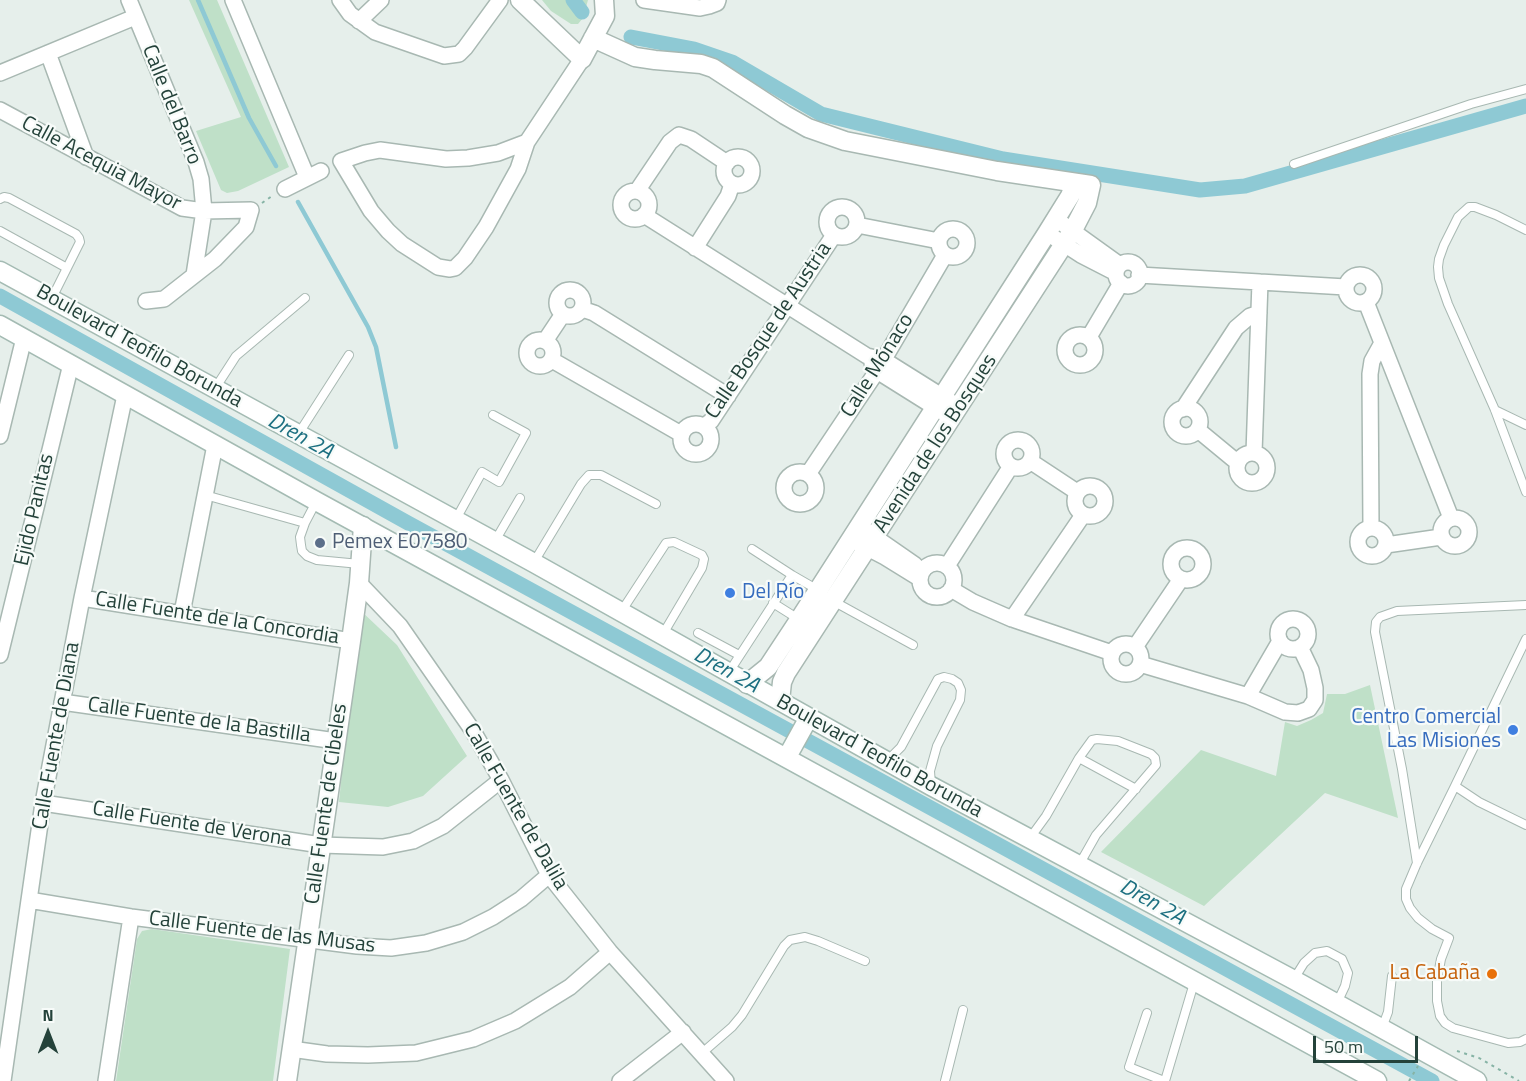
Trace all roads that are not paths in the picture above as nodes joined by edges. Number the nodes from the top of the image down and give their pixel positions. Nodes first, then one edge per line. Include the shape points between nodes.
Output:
1 (129, 0) edge
2 (233, 0) edge
3 (340, 0) edge
4 (381, 0) edge
5 (500, 0) edge
6 (520, 0) edge
7 (604, 0) edge
8 (644, 0) edge
9 (718, 0) edge
10 (669, 1) edge
11 (135, 17) junction
12 (359, 21) junction
13 (593, 38) junction
14 (48, 53) junction
15 (582, 59) junction
16 (0, 73) edge
17 (1526, 89) edge
18 (0, 110) edge
19 (527, 142) junction
20 (86, 157) junction
21 (726, 163) junction
22 (1294, 164) dead end
23 (732, 184) junction
24 (1083, 184) junction
25 (285, 189) dead end
26 (637, 190) junction
27 (0, 199) edge
28 (204, 212) junction
29 (644, 215) junction
30 (857, 225) junction
31 (1052, 226) junction
32 (1526, 230) edge
33 (0, 231) edge
34 (834, 235) junction
35 (1068, 237) junction
36 (939, 241) junction
37 (695, 248) junction
38 (945, 255) junction
39 (67, 268) junction
40 (0, 271) edge
41 (1119, 274) junction
42 (194, 275) junction
43 (1260, 282) junction
44 (1346, 287) junction
45 (51, 298) junction
46 (305, 298) dead end
47 (146, 302) dead end
48 (1366, 302) junction
49 (788, 306) junction
50 (582, 309) junction
51 (1259, 313) junction
52 (563, 314) junction
53 (0, 325) edge
54 (1089, 337) dead end
55 (24, 338) junction
56 (545, 340) junction
57 (1382, 343) junction
58 (349, 355) dead end
59 (552, 360) junction
60 (71, 364) junction
61 (881, 365) junction
62 (215, 389) junction
63 (125, 394) junction
64 (728, 396) junction
65 (938, 401) junction
66 (1183, 409) junction
67 (1495, 410) junction
68 (956, 412) junction
69 (493, 415) dead end
70 (1526, 425) edge
71 (704, 426) junction
72 (1198, 430) junction
73 (298, 434) junction
74 (681, 434) junction
75 (0, 436) edge
76 (215, 445) junction
77 (1254, 453) junction
78 (1030, 461) junction
79 (1238, 463) junction
80 (1011, 466) junction
81 (808, 474) dead end
82 (1077, 492) junction
83 (1526, 492) edge
84 (205, 495) junction
85 (520, 498) dead end
86 (316, 501) junction
87 (656, 504) dead end
88 (1083, 514) junction
89 (1451, 518) junction
90 (455, 521) junction
91 (305, 523) junction
92 (363, 526) junction
93 (1371, 528) junction
94 (854, 533) junction
95 (1442, 537) junction
96 (494, 542) junction
97 (872, 543) junction
98 (1386, 544) junction
99 (752, 549) dead end
100 (534, 563) junction
101 (360, 564) junction
102 (947, 566) junction
103 (921, 574) junction
104 (792, 575) junction
105 (1180, 579) dead end
106 (359, 583) junction
107 (818, 590) junction
108 (951, 590) junction
109 (82, 598) junction
110 (833, 601) junction
111 (773, 603) junction
112 (1526, 604) edge
113 (182, 613) junction
114 (621, 613) junction
115 (1012, 619) junction
116 (799, 620) junction
117 (815, 630) junction
118 (698, 633) dead end
119 (662, 635) junction
120 (1526, 639) edge
121 (351, 641) junction
122 (1280, 641) junction
123 (714, 642) junction
124 (913, 645) dead end
125 (1135, 647) junction
126 (1300, 647) junction
127 (1112, 653) junction
128 (0, 656) edge
129 (739, 656) junction
130 (704, 660) junction
131 (1140, 664) junction
132 (728, 674) junction
133 (747, 684) junction
134 (1248, 696) junction
135 (780, 701) junction
136 (62, 702) junction
137 (806, 723) junction
138 (336, 741) junction
139 (789, 752) junction
140 (1079, 758) junction
141 (886, 761) junction
142 (501, 780) junction
143 (931, 786) junction
144 (1455, 786) junction
145 (1136, 789) junction
146 (43, 803) junction
147 (1526, 825) edge
148 (1029, 840) junction
149 (321, 845) junction
150 (1417, 863) junction
151 (1079, 865) junction
152 (549, 875) junction
153 (29, 900) junction
154 (131, 917) junction
155 (307, 939) junction
156 (610, 952) junction
157 (865, 961) dead end
158 (1392, 976) dead end
159 (1293, 980) junction
160 (1195, 981) junction
161 (1336, 1005) junction
162 (963, 1010) dead end
163 (1147, 1013) dead end
164 (1382, 1029) junction
165 (683, 1032) junction
166 (1526, 1039) edge
167 (291, 1049) junction
168 (702, 1053) junction
169 (3, 1081) edge
170 (106, 1081) edge
171 (287, 1081) edge
172 (620, 1081) edge
173 (726, 1081) edge
174 (945, 1081) edge
175 (1164, 1081) edge
176 (1377, 1081) edge
177 (1477, 1081) edge

1 - 11 street, Calle del Barro
2 - 25 street via 314,174
3 - 12 street
4 - 12 street
5 - 12 street via 465,48 453,55 444,56 402,42
6 - 15 main road
7 - 13 main road via 605,16
8 - 10 street
9 - 10 street via 700,8
11 - 14 street
11 - 28 street, Calle del Barro via 196,162
13 - 15 main road
13 - 24 main road via 635,57 713,68 823,135 997,171
14 - 16 street
14 - 20 street
15 - 19 street
17 - 22 lane
18 - 20 street, Calle Acequia Mayor
19 - 19 street via 519,169 486,227 460,264 450,269 426,261 388,231 371,212 341,161 380,150 468,158 498,153
20 - 28 street, Calle Acequia Mayor via 182,208
21 - 23 street via 724,175
21 - 23 street via 740,157 751,166 752,175 746,183
21 - 26 street via 679,135
23 - 37 street
24 - 31 main road, Avenida de los Bosques via 1070,196
24 - 35 main road, Avenida de los Bosques via 1087,203
26 - 29 street via 649,201
26 - 29 street via 624,196 622,210 631,218
27 - 39 lane via 9,198 76,234 80,242
28 - 42 street, Calle del Barro
28 - 42 street, Calle Acequia Mayor via 251,210 246,227 235,240
29 - 37 street
30 - 34 street via 851,235
30 - 34 street via 853,211 838,207 827,217 827,227
30 - 36 street
31 - 35 street
31 - 65 main road, Avenida de los Bosques
32 - 67 lane via 1468,207 1458,217 1439,259 1439,278 1448,304
33 - 39 lane
34 - 49 street, Calle Bosque de Austria
35 - 41 street
35 - 68 main road, Avenida de los Bosques
36 - 38 street
36 - 38 street via 944,232 954,228 966,237 967,247 961,255
37 - 49 street
38 - 61 street, Calle Mónaco
39 - 45 lane
40 - 45 main road, Boulevard Teofilo Borunda
41 - 43 street via 1133,284 1139,275
41 - 54 street
42 - 47 street via 164,299
43 - 44 street
43 - 51 street
44 - 48 street via 1350,299
44 - 48 street via 1353,277 1369,278 1374,289
45 - 62 main road, Boulevard Teofilo Borunda
46 - 62 lane via 236,356
48 - 57 street
49 - 61 street
49 - 64 street, Calle Bosque de Austria
50 - 52 street via 576,315
50 - 52 street via 579,294 567,291 557,303
50 - 64 street
51 - 66 street via 1236,328
51 - 77 street
52 - 56 street
53 - 55 main road, Boulevard Teofilo Borunda
55 - 60 main road, Boulevard Teofilo Borunda
55 - 75 street
56 - 59 street via 553,349
56 - 59 street via 529,345 527,358 541,367
57 - 89 street
57 - 93 street via 1370,374
58 - 73 lane
59 - 74 street
60 - 63 main road, Boulevard Teofilo Borunda
60 - 128 street, Ejido Panitas
61 - 65 street
61 - 81 street, Calle Mónaco
62 - 73 main road, Boulevard Teofilo Borunda
63 - 76 main road, Boulevard Teofilo Borunda
63 - 109 street, Calle Fuente de Diana
64 - 71 street, Calle Bosque de Austria
65 - 68 street
65 - 94 main road, Avenida de los Bosques
66 - 72 street via 1198,415
66 - 72 street via 1173,418 1175,430 1186,436
67 - 70 lane
67 - 83 lane
68 - 97 main road, Avenida de los Bosques
69 - 90 lane via 526,433 499,482 483,472
71 - 74 street via 692,424
71 - 74 street via 711,443 701,454 692,455 683,449
72 - 79 street
73 - 90 main road, Boulevard Teofilo Borunda
76 - 84 street
76 - 86 main road, Boulevard Teofilo Borunda
77 - 79 street via 1244,455
77 - 79 street via 1268,466 1262,480 1244,481 1238,473
78 - 80 street via 1019,468
78 - 80 street via 1032,451 1026,443 1011,441 1003,453
78 - 82 street
80 - 102 street
82 - 88 street via 1075,505
82 - 88 street via 1091,486 1103,494 1102,510 1093,515
84 - 91 lane
84 - 113 street
85 - 96 lane
86 - 91 lane
86 - 92 main road, Boulevard Teofilo Borunda
87 - 100 lane via 601,475 590,475
88 - 115 street
89 - 95 street via 1441,527
89 - 95 street via 1465,522 1469,531 1466,540 1453,545
90 - 96 main road, Boulevard Teofilo Borunda
91 - 101 lane via 300,545 307,556
92 - 101 main road, Calle Fuente de Cibeles
92 - 139 main road, Boulevard Teofilo Borunda via 697,710
93 - 98 street via 1383,533
93 - 98 street via 1359,538 1362,551 1373,555
94 - 97 street
94 - 107 main road, Avenida de los Bosques
95 - 98 street
96 - 100 main road, Boulevard Teofilo Borunda
97 - 103 street
97 - 103 street via 885,557
97 - 110 main road, Avenida de los Bosques
99 - 104 lane
100 - 114 main road, Boulevard Teofilo Borunda
101 - 106 main road, Calle Fuente de Cibeles
102 - 103 street via 934,563
102 - 108 street via 953,574
103 - 108 street via 922,589 931,596 942,596
104 - 107 lane
104 - 111 lane
105 - 125 street
106 - 121 main road, Calle Fuente de Cibeles
106 - 142 street, Calle Fuente de Dalila via 400,626 473,731
107 - 116 main road, Avenida de los Bosques
108 - 115 street
109 - 113 street, Calle Fuente de la Concordia
109 - 136 street, Calle Fuente de Diana
110 - 117 main road, Avenida de los Bosques
110 - 124 lane
111 - 116 lane
111 - 129 lane
112 - 150 lane via 1397,611 1376,622
113 - 121 street, Calle Fuente de la Concordia
114 - 119 main road, Boulevard Teofilo Borunda
114 - 119 lane via 666,543 674,542 702,555 702,568
115 - 127 street
116 - 117 lane
116 - 133 main road, Avenida de los Bosques via 768,667
117 - 135 main road, Avenida de los Bosques via 786,673
118 - 123 lane
119 - 130 main road, Boulevard Teofilo Borunda
120 - 144 lane
121 - 138 main road, Calle Fuente de Cibeles
122 - 126 street via 1289,648
122 - 126 street via 1278,631 1284,622 1299,620 1308,633
122 - 134 street
123 - 129 lane
123 - 130 lane
125 - 127 street via 1122,645
125 - 131 street
126 - 134 street via 1315,688 1315,700 1309,709 1285,712
127 - 131 street via 1112,663 1121,673 1130,673
129 - 132 lane
130 - 132 main road, Boulevard Teofilo Borunda
131 - 134 street
132 - 133 main road, Boulevard Teofilo Borunda
133 - 135 main road, Boulevard Teofilo Borunda
135 - 137 main road, Boulevard Teofilo Borunda
136 - 138 street, Calle Fuente de la Bastilla
136 - 146 street, Calle Fuente de Diana
137 - 139 main road
137 - 141 main road, Boulevard Teofilo Borunda
138 - 149 main road, Calle Fuente de Cibeles
139 - 160 main road, Boulevard Teofilo Borunda
140 - 145 lane
140 - 145 lane via 1097,738 1118,741 1151,754 1156,765
140 - 148 lane
141 - 143 main road, Boulevard Teofilo Borunda
141 - 143 lane via 901,747 938,679 952,679 961,690 960,700 936,746
142 - 149 street, Calle Fuente de Verona via 443,826 413,841 383,847
142 - 152 street, Calle Fuente de Dalila
143 - 148 main road, Boulevard Teofilo Borunda
144 - 147 lane
144 - 150 lane
145 - 151 lane via 1092,840
146 - 149 street, Calle Fuente de Verona
146 - 153 street, Calle Fuente de Diana
148 - 151 main road, Boulevard Teofilo Borunda
149 - 155 main road, Calle Fuente de Cibeles
150 - 166 lane via 1406,899 1432,929 1449,938 1437,980 1440,1016 1453,1028 1491,1039 1509,1043
151 - 159 main road, Boulevard Teofilo Borunda
152 - 155 street, Calle Fuente de las Musas via 493,917 463,932 426,943 391,948
152 - 156 street, Calle Fuente de Dalila
153 - 154 street, Calle Fuente de las Musas
153 - 169 street, Calle Fuente de Diana
154 - 155 street, Calle Fuente de las Musas
154 - 170 street
155 - 167 main road, Calle Fuente de Cibeles
156 - 165 street, Calle Fuente de Dalila
156 - 167 street via 570,987 515,1021 473,1039 416,1053 327,1054
157 - 168 lane via 805,937 790,940 742,1015
158 - 164 lane
159 - 161 main road, Boulevard Teofilo Borunda
159 - 161 lane via 1315,953 1327,951 1342,959 1348,973
160 - 175 lane
160 - 176 main road, Boulevard Teofilo Borunda
161 - 164 main road, Boulevard Teofilo Borunda
162 - 174 lane
163 - 175 lane via 1129,1067
164 - 177 main road, Boulevard Teofilo Borunda
165 - 168 street, Calle Fuente de Dalila
165 - 172 street
167 - 171 main road, Calle Fuente de Cibeles
168 - 173 street, Calle Fuente de Dalila

